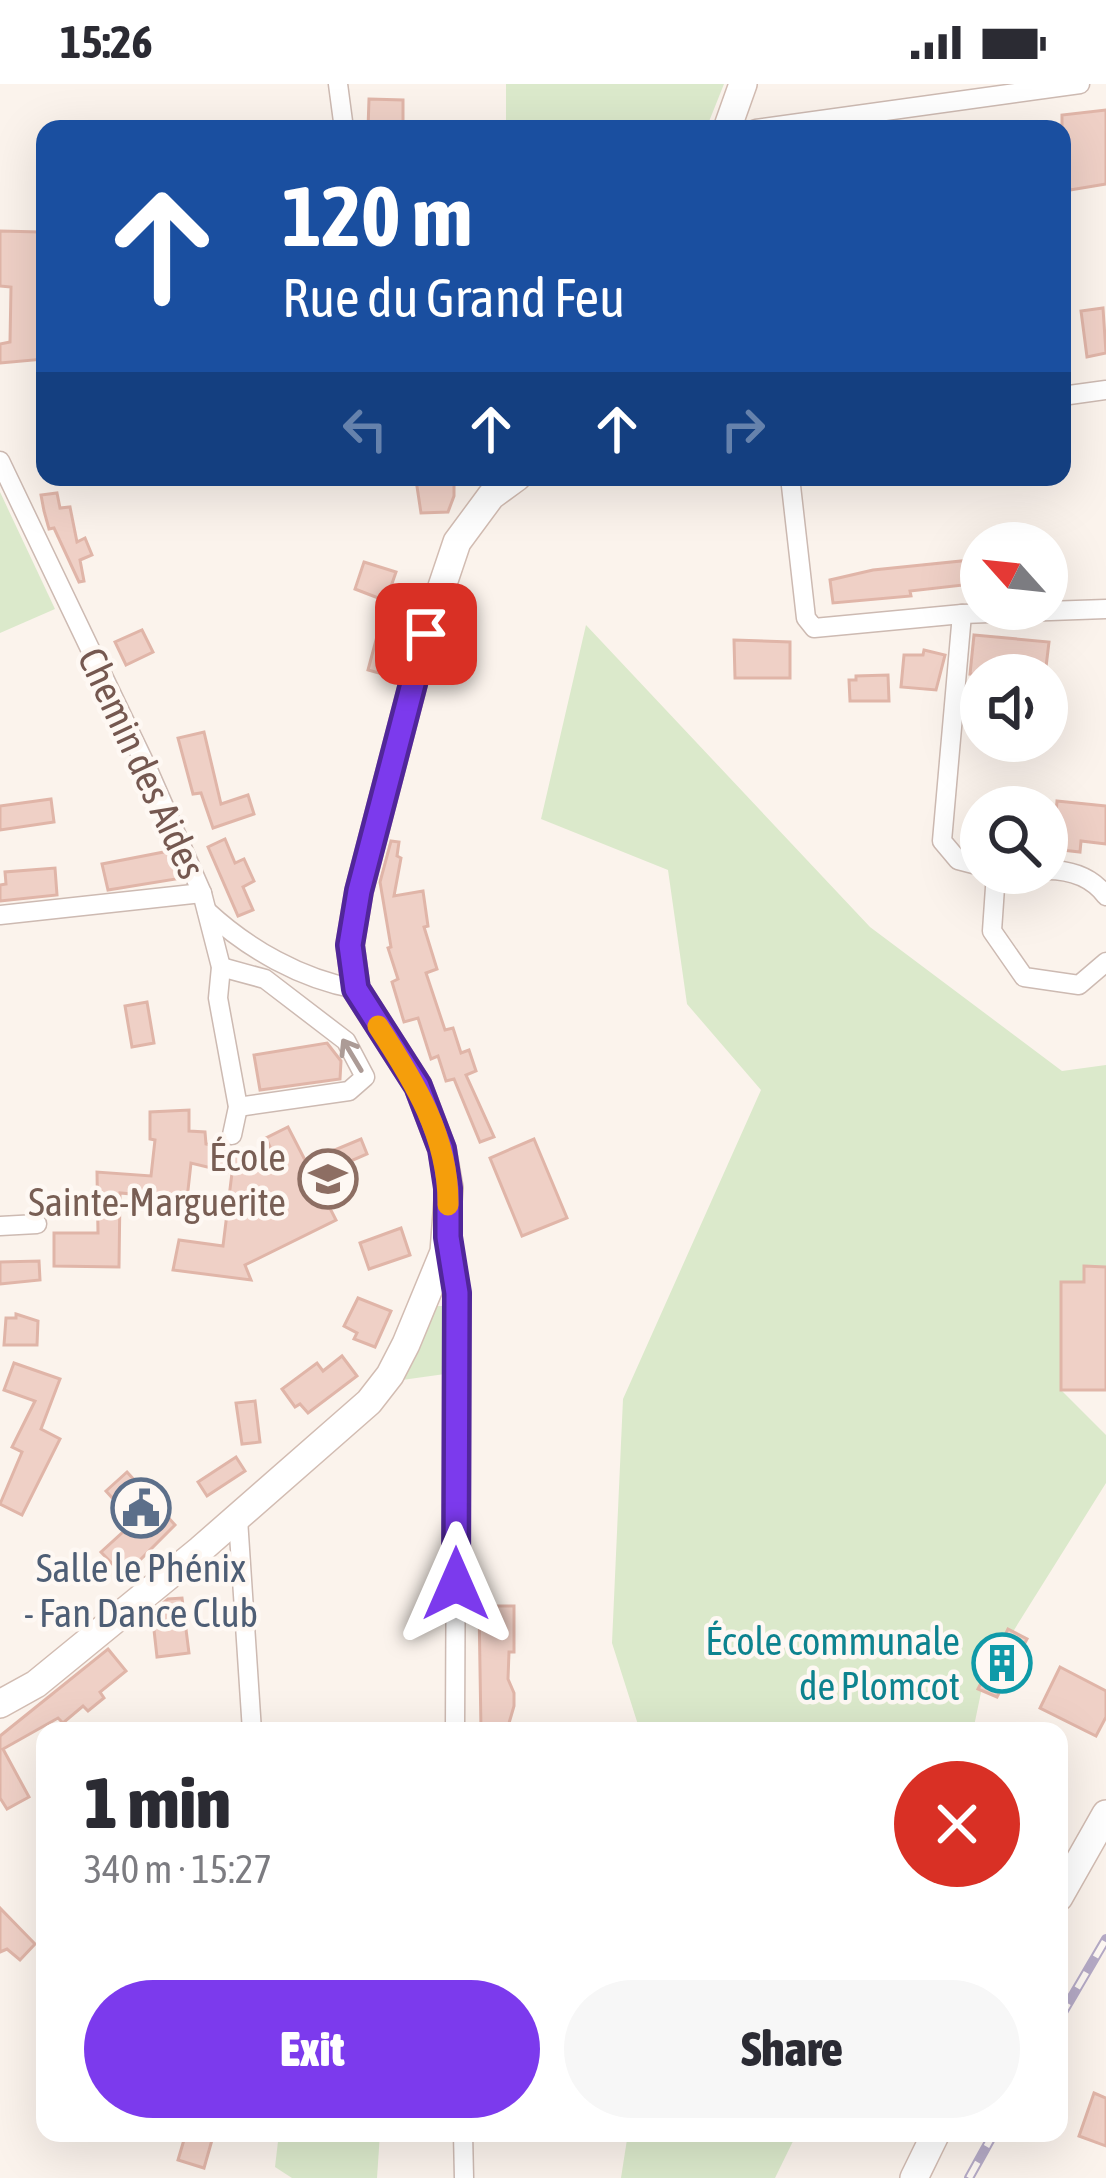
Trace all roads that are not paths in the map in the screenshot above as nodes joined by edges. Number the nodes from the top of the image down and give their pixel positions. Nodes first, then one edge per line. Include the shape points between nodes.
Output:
1 (338, 84) edge
2 (743, 84) edge
3 (1080, 84) edge
4 (343, 120) edge
5 (731, 120) edge
6 (821, 120) edge
7 (1106, 390) edge
8 (1071, 395) edge
9 (0, 461) edge
10 (485, 486) edge
11 (791, 486) edge
12 (1106, 608) edge
13 (1068, 610) edge
14 (960, 614) edge
15 (961, 630) edge
16 (960, 861) edge
17 (1068, 872) edge
18 (995, 894) edge
19 (1106, 896) edge
20 (204, 902) junction
21 (0, 915) edge
22 (1106, 962) edge
23 (221, 967) junction
24 (356, 989) junction
25 (238, 1108) junction
26 (232, 1135) dead end
27 (38, 1224) dead end
28 (0, 1226) edge
29 (448, 1237) junction
30 (238, 1519) junction
31 (0, 1704) edge
32 (251, 1722) edge
33 (455, 1722) edge
34 (1106, 1814) edge
35 (1068, 1881) edge
36 (463, 2142) edge
37 (932, 2142) edge
38 (464, 2178) edge
39 (914, 2178) edge

1 - 4 street
2 - 5 street
3 - 6 street
7 - 8 street
9 - 20 street, Chemin des Aides
10 - 24 street via 426,634 359,891 350,945
11 - 14 street via 806,618 814,628
12 - 13 street
15 - 16 street via 943,841
17 - 19 street via 1095,882
18 - 22 street via 992,931 1024,976 1079,985
20 - 21 street
20 - 23 street
20 - 24 street, Chemin des Aides via 230,932 314,981
23 - 25 street via 218,998
25 -> 23 street via 350,1090 365,1077 346,1041 265,979
24 - 29 street via 418,1086 442,1149
25 - 26 street
27 - 28 street
29 - 30 street via 390,1375
29 - 33 street via 457,1293
30 - 31 street via 36,1684
30 - 32 street
34 - 35 street
36 - 38 street
37 - 39 street

